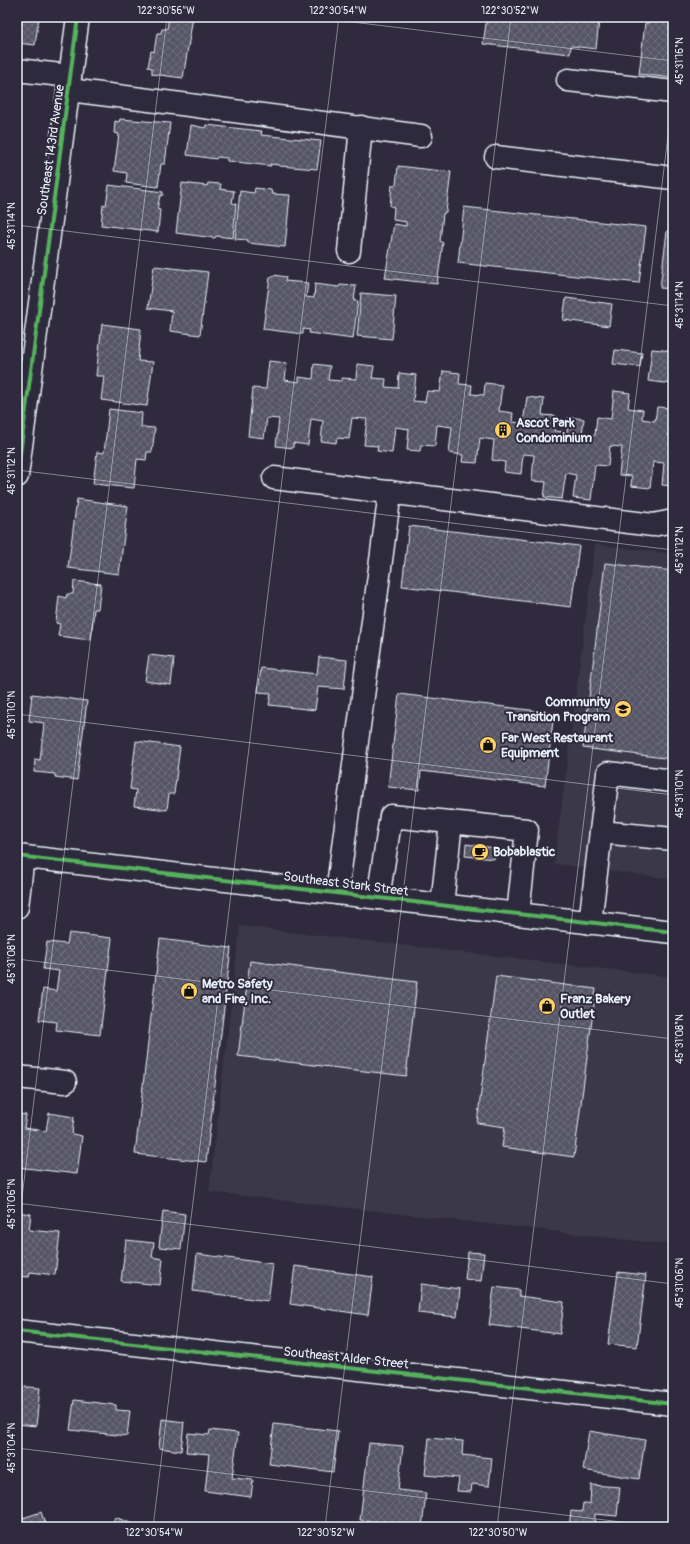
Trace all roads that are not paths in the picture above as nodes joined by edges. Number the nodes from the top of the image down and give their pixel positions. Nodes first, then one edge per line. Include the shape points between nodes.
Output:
1 (78, 17) edge
2 (17, 70) edge
3 (568, 80) dead end
4 (70, 83) junction
5 (673, 92) edge
6 (362, 127) junction
7 (421, 136) dead end
8 (496, 157) dead end
9 (673, 178) edge
10 (349, 251) dead end
11 (17, 473) edge
12 (274, 478) dead end
13 (390, 492) junction
14 (673, 521) edge
15 (673, 781) edge
16 (451, 822) junction
17 (601, 832) junction
18 (673, 840) edge
19 (20, 857) edge
20 (337, 893) junction
21 (378, 898) junction
22 (442, 905) junction
23 (17, 907) edge
24 (518, 914) junction
25 (590, 923) junction
26 (673, 932) edge
27 (17, 1077) edge
28 (66, 1082) dead end
29 (17, 1331) edge
30 (673, 1404) edge

1 - 4 street, Southeast 143rd Avenue
2 - 4 street
3 - 5 street
4 - 6 street
4 - 11 street, Southeast 143rd Avenue
6 - 7 street
6 - 10 street
8 - 9 street
12 - 13 street
13 - 14 street via 653,525
13 - 20 street
15 - 17 street via 608,773
16 - 21 street via 391,816
16 - 22 street
16 - 24 street via 527,830
17 - 18 street
17 - 25 street
19 - 20 street, Southeast Stark Street
19 - 23 street
20 - 21 street, Southeast Stark Street
21 - 22 street, Southeast Stark Street
22 - 24 street, Southeast Stark Street
24 - 25 street, Southeast Stark Street
25 - 26 street, Southeast Stark Street
27 - 28 street
29 - 30 street, Southeast Alder Street

